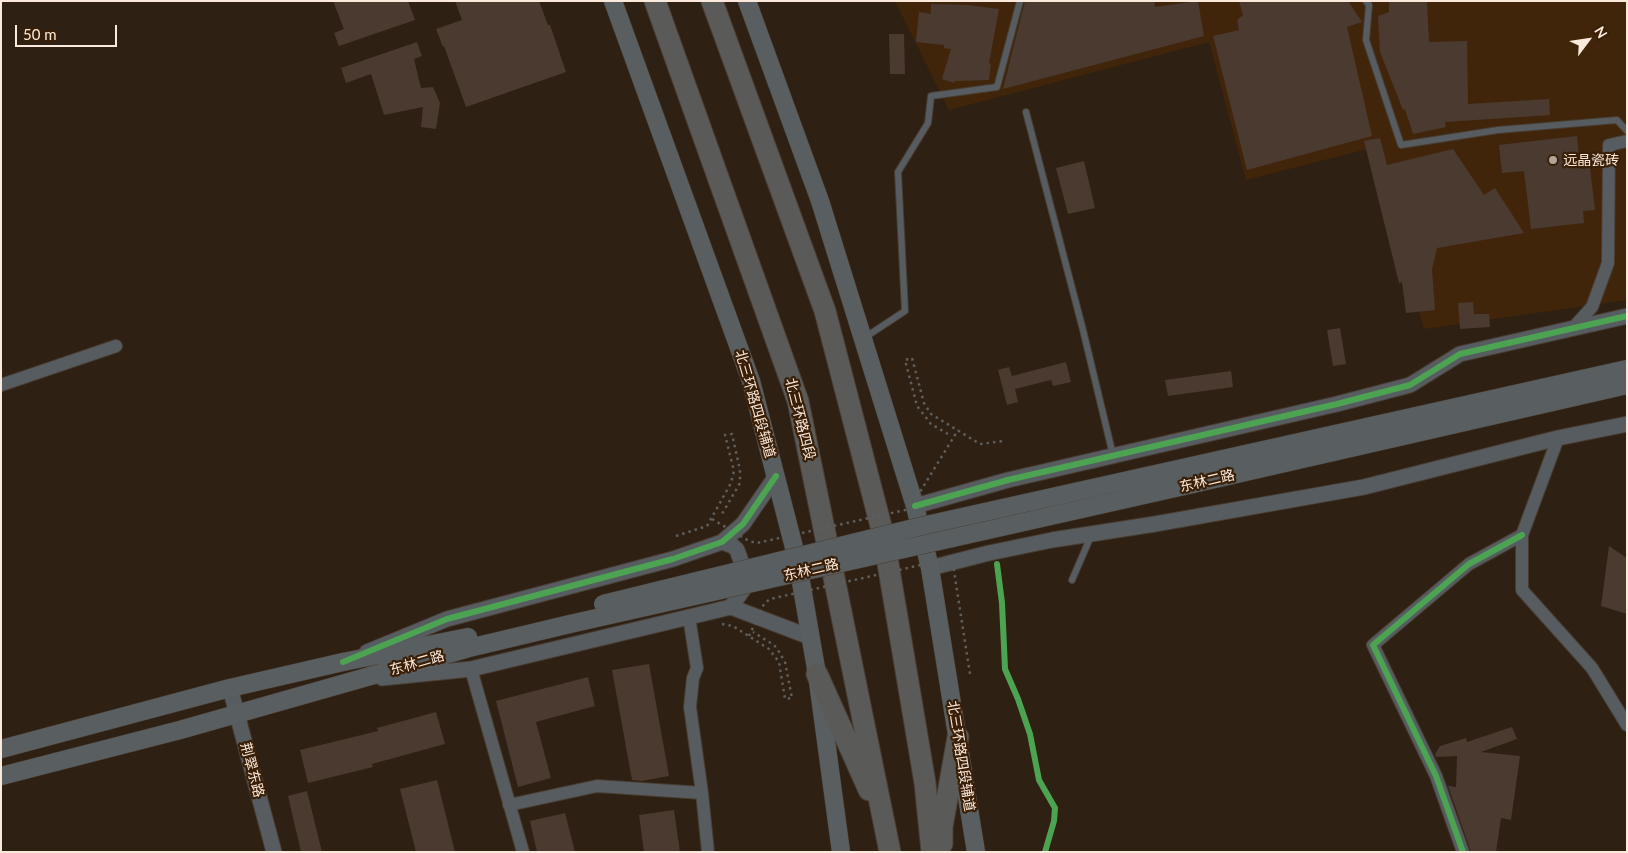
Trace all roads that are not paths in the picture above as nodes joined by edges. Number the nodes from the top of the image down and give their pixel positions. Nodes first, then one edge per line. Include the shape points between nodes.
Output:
1 (613, 1) edge
2 (655, 1) edge
3 (712, 1) edge
4 (747, 1) edge
5 (1020, 1) edge
6 (1366, 1) edge
7 (1026, 112) dead end
8 (1627, 131) edge
9 (1627, 141) edge
10 (1627, 316) edge
11 (1573, 328) junction
12 (863, 339) junction
13 (116, 346) dead end
14 (1627, 369) edge
15 (1, 385) edge
16 (1627, 385) edge
17 (1627, 424) edge
18 (1558, 438) junction
19 (1113, 455) junction
20 (776, 476) junction
21 (915, 506) junction
22 (1092, 535) junction
23 (1522, 535) junction
24 (722, 542) junction
25 (930, 568) junction
26 (1072, 580) dead end
27 (731, 607) junction
28 (689, 617) junction
29 (569, 618) junction
30 (810, 637) junction
31 (343, 662) junction
32 (471, 669) junction
33 (817, 674) junction
34 (356, 681) junction
35 (230, 688) junction
36 (237, 714) junction
37 (1627, 725) edge
38 (958, 737) junction
39 (1, 749) edge
40 (1, 776) edge
41 (702, 793) junction
42 (509, 805) junction
43 (885, 825) junction
44 (274, 852) edge
45 (523, 852) edge
46 (708, 852) edge
47 (841, 852) edge
48 (890, 852) edge
49 (932, 852) edge
50 (942, 852) edge
51 (976, 852) edge
52 (1463, 852) edge

1 - 20 main road, 北三环路四段辅道 via 751,381
2 - 43 highway, 北三环路四段 via 798,401
3 - 49 highway via 825,311 880,524 926,783
4 - 12 main road, 北三环路四段辅道 via 820,201
5 - 12 lane via 997,87 931,96 928,123 898,172 906,311
6 - 8 lane via 1369,5 1366,40 1401,145 1498,130 1617,120
7 - 19 lane
9 - 11 street via 1609,145 1608,263 1592,306
10 - 11 street
11 - 19 street via 1460,354 1410,384
12 - 21 main road, 北三环路四段辅道
13 - 15 street
14 - 29 main road, 东林二路, bridge via 922,526
16 - 29 main road, 东林二路, bridge via 1193,484
17 - 18 street
18 - 22 street via 1364,487
18 - 23 street
19 - 21 street
20 - 24 street via 743,524
20 - 30 main road, 北三环路四段辅道 via 797,559
21 - 25 main road, 北三环路四段辅道
22 - 25 street via 989,553
22 - 26 lane
23 - 37 street via 1522,590 1592,668
23 - 52 street via 1468,564 1373,645 1436,776
24 - 27 street via 737,550 746,575 745,587
24 - 31 street via 673,559 447,619
25 - 38 main road, 北三环路四段辅道
27 - 28 street
27 - 30 street
28 - 32 street
28 - 41 street via 697,668 690,707
29 - 31 main road, 东林二路
29 - 34 main road, 东林二路
30 - 33 main road, 北三环路四段辅道
31 - 35 main road, 东林二路
32 - 34 street
32 - 42 street
33 - 43 highway
33 - 47 main road, 北三环路四段辅道
34 - 36 main road, 东林二路
35 - 36 street, 荆翠东路
35 - 39 main road, 东林二路
36 - 40 main road, 东林二路
36 - 44 street, 荆翠东路
38 - 50 highway via 942,827
38 - 51 main road, 北三环路四段辅道
41 - 42 street via 597,786
41 - 46 street
42 - 45 street
43 - 48 highway, 北三环路四段

